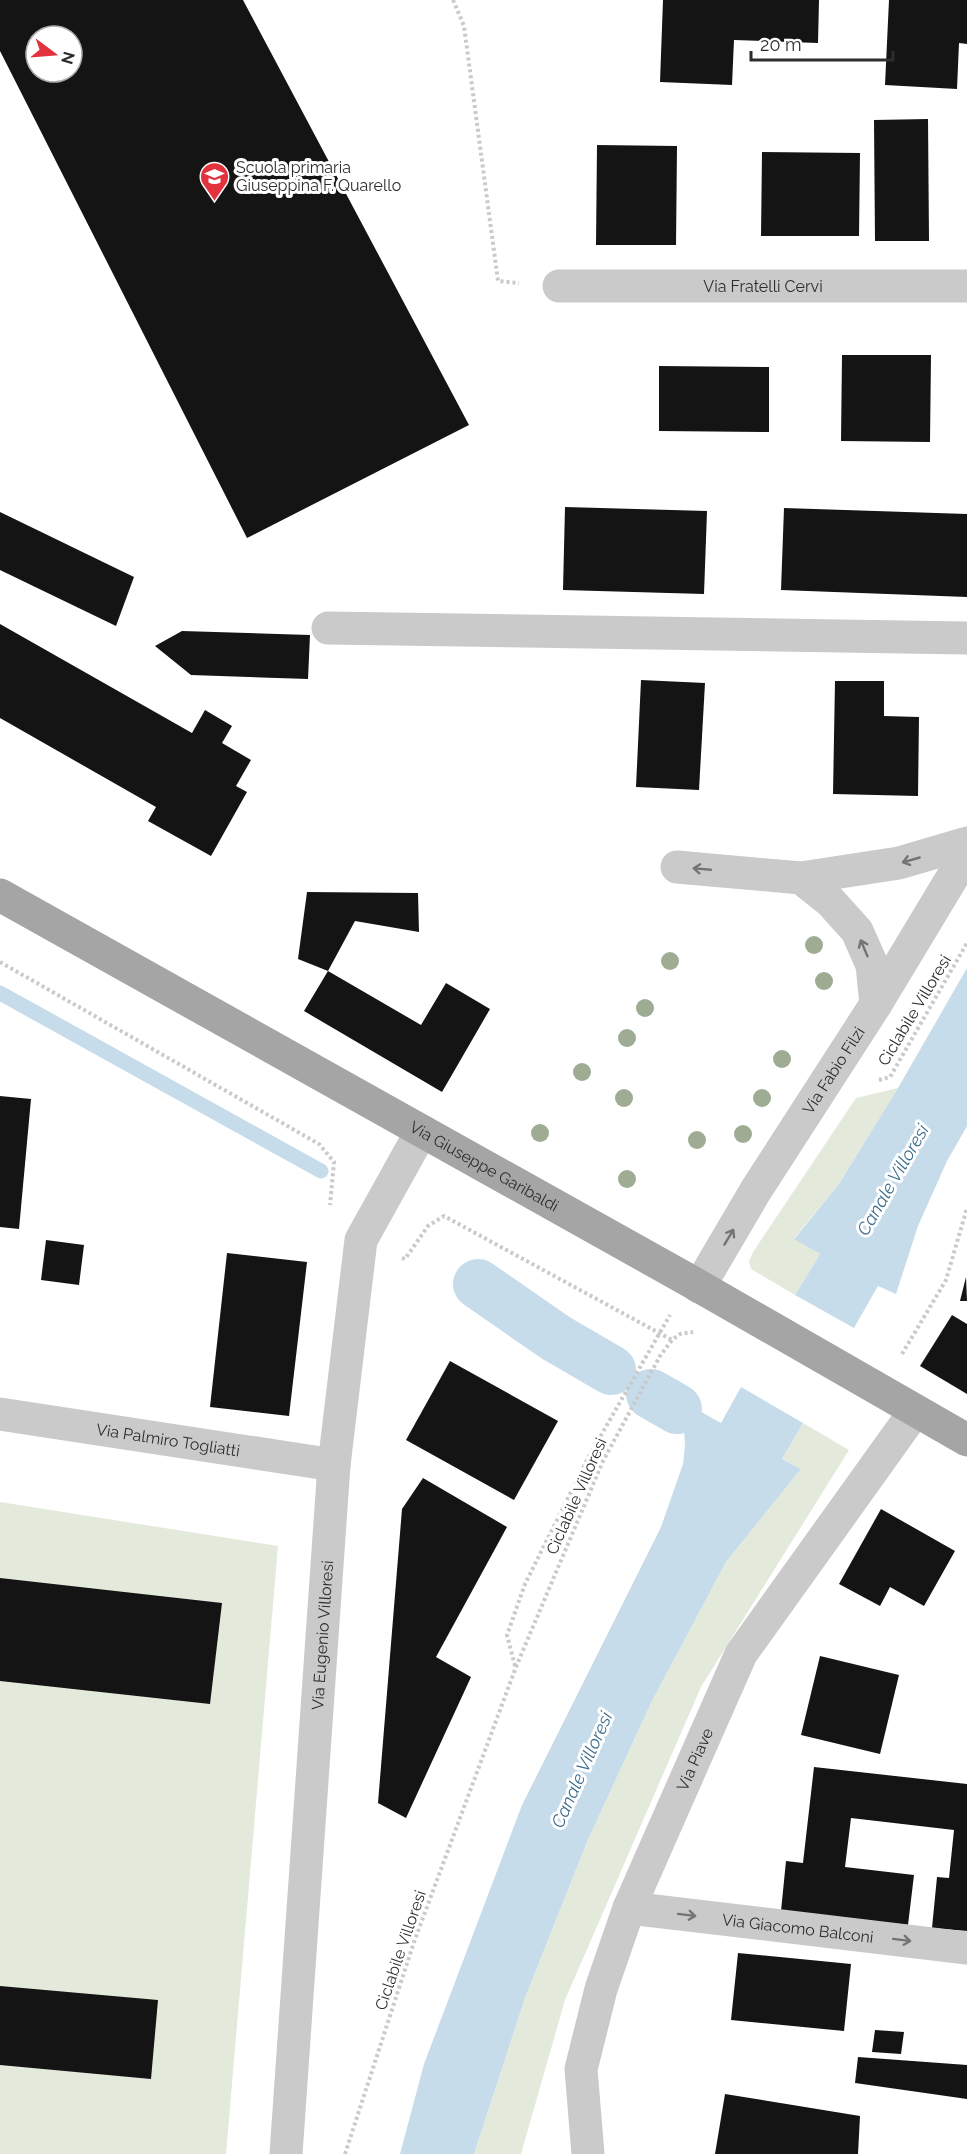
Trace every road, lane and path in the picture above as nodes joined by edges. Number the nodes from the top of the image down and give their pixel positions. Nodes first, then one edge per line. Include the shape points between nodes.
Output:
1 (453, 0) edge
2 (559, 286) joint
3 (967, 286) edge
4 (328, 628) dead end
5 (967, 638) edge
6 (967, 843) edge
7 (967, 854) edge
8 (676, 867) dead end
9 (801, 878) junction
10 (0, 895) edge
11 (967, 943) edge
12 (0, 962) edge
13 (876, 1004) junction
14 (870, 1083) dead end
15 (421, 1132) junction
16 (967, 1208) edge
17 (361, 1240) junction
18 (704, 1290) junction
19 (659, 1333) junction
20 (672, 1340) junction
21 (880, 1391) junction
22 (915, 1411) junction
23 (0, 1414) edge
24 (967, 1440) edge
25 (334, 1466) junction
26 (516, 1666) junction
27 (629, 1908) junction
28 (967, 1948) edge
29 (286, 2154) edge
30 (345, 2154) edge
31 (588, 2154) edge

1 - 2 path via 464,26 498,282
2 - 3 street, Via Fratelli Cervi
4 - 5 street
6 -> 9 street via 899,863
7 - 13 street, Via Fabio Filzi
9 -> 8 street
13 -> 9 street via 872,965 857,931 830,901
10 - 15 main road, Via Giuseppe Garibaldi
11 - 14 path, Ciclabile Villoresi via 890,1077
12 - 17 path via 319,1144 334,1162 328,1224
18 -> 13 street, Via Fabio Filzi via 756,1190
15 - 17 street, Via Eugenio Villoresi
15 - 18 main road, Via Giuseppe Garibaldi
16 - 21 path via 946,1280
17 - 19 path via 405,1259 428,1226 444,1216
17 - 25 street, Via Eugenio Villoresi
18 - 19 path
18 - 20 path via 700,1335 691,1332
18 - 21 main road, Via Giuseppe Garibaldi
19 - 20 path
19 - 26 path via 588,1458 525,1584 507,1635
20 - 26 path, Ciclabile Villoresi via 603,1461
21 - 22 main road, Via Giuseppe Garibaldi
22 - 24 main road, Via Giuseppe Garibaldi
22 - 27 street, Via Piave via 741,1654
23 - 25 street, Via Palmiro Togliatti
25 - 29 street, Via Eugenio Villoresi
26 - 30 path, Ciclabile Villoresi via 414,1942
27 -> 28 street, Via Giacomo Balconi
27 - 31 street, Via Piave via 601,1989 581,2069

